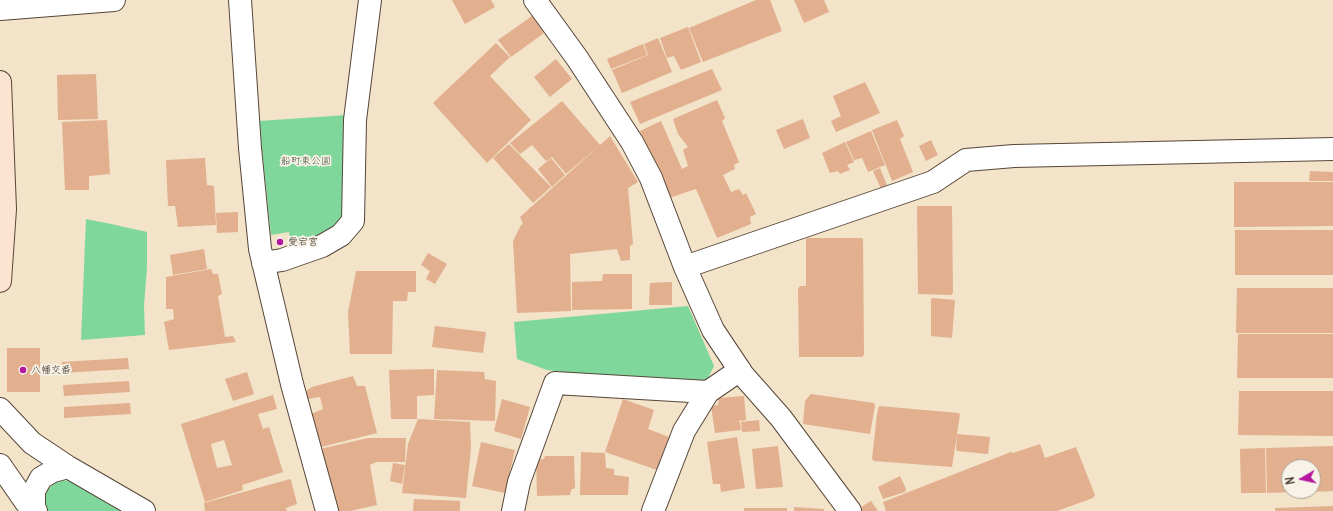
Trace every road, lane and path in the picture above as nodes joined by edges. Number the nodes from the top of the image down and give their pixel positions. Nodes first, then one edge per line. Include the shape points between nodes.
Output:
1 (114, 0) edge
2 (240, 0) edge
3 (370, 0) edge
4 (535, 0) edge
5 (0, 9) edge
6 (0, 82) edge
7 (1333, 149) edge
8 (263, 263) junction
9 (684, 266) junction
10 (0, 281) edge
11 (740, 370) junction
12 (708, 392) junction
13 (0, 409) edge
14 (0, 465) edge
15 (68, 467) junction
16 (32, 511) edge
17 (36, 511) edge
18 (144, 511) edge
19 (327, 511) edge
20 (513, 511) edge
21 (653, 511) edge
22 (850, 511) edge

1 - 5 street
2 - 8 street via 250,148
3 - 8 street via 356,120 353,221 341,235 322,246 282,260
4 - 9 street via 632,142 651,178
6 - 10 street via 5,209
7 - 9 street via 1014,156 966,160 933,182
8 - 19 street via 292,384
9 - 11 street via 713,330
11 - 12 street
11 - 22 street via 781,418
12 - 20 street via 555,383 519,482
12 - 21 street via 684,431
13 - 15 street via 32,443
14 - 16 street
15 - 17 street via 41,478 34,491
15 - 18 street

